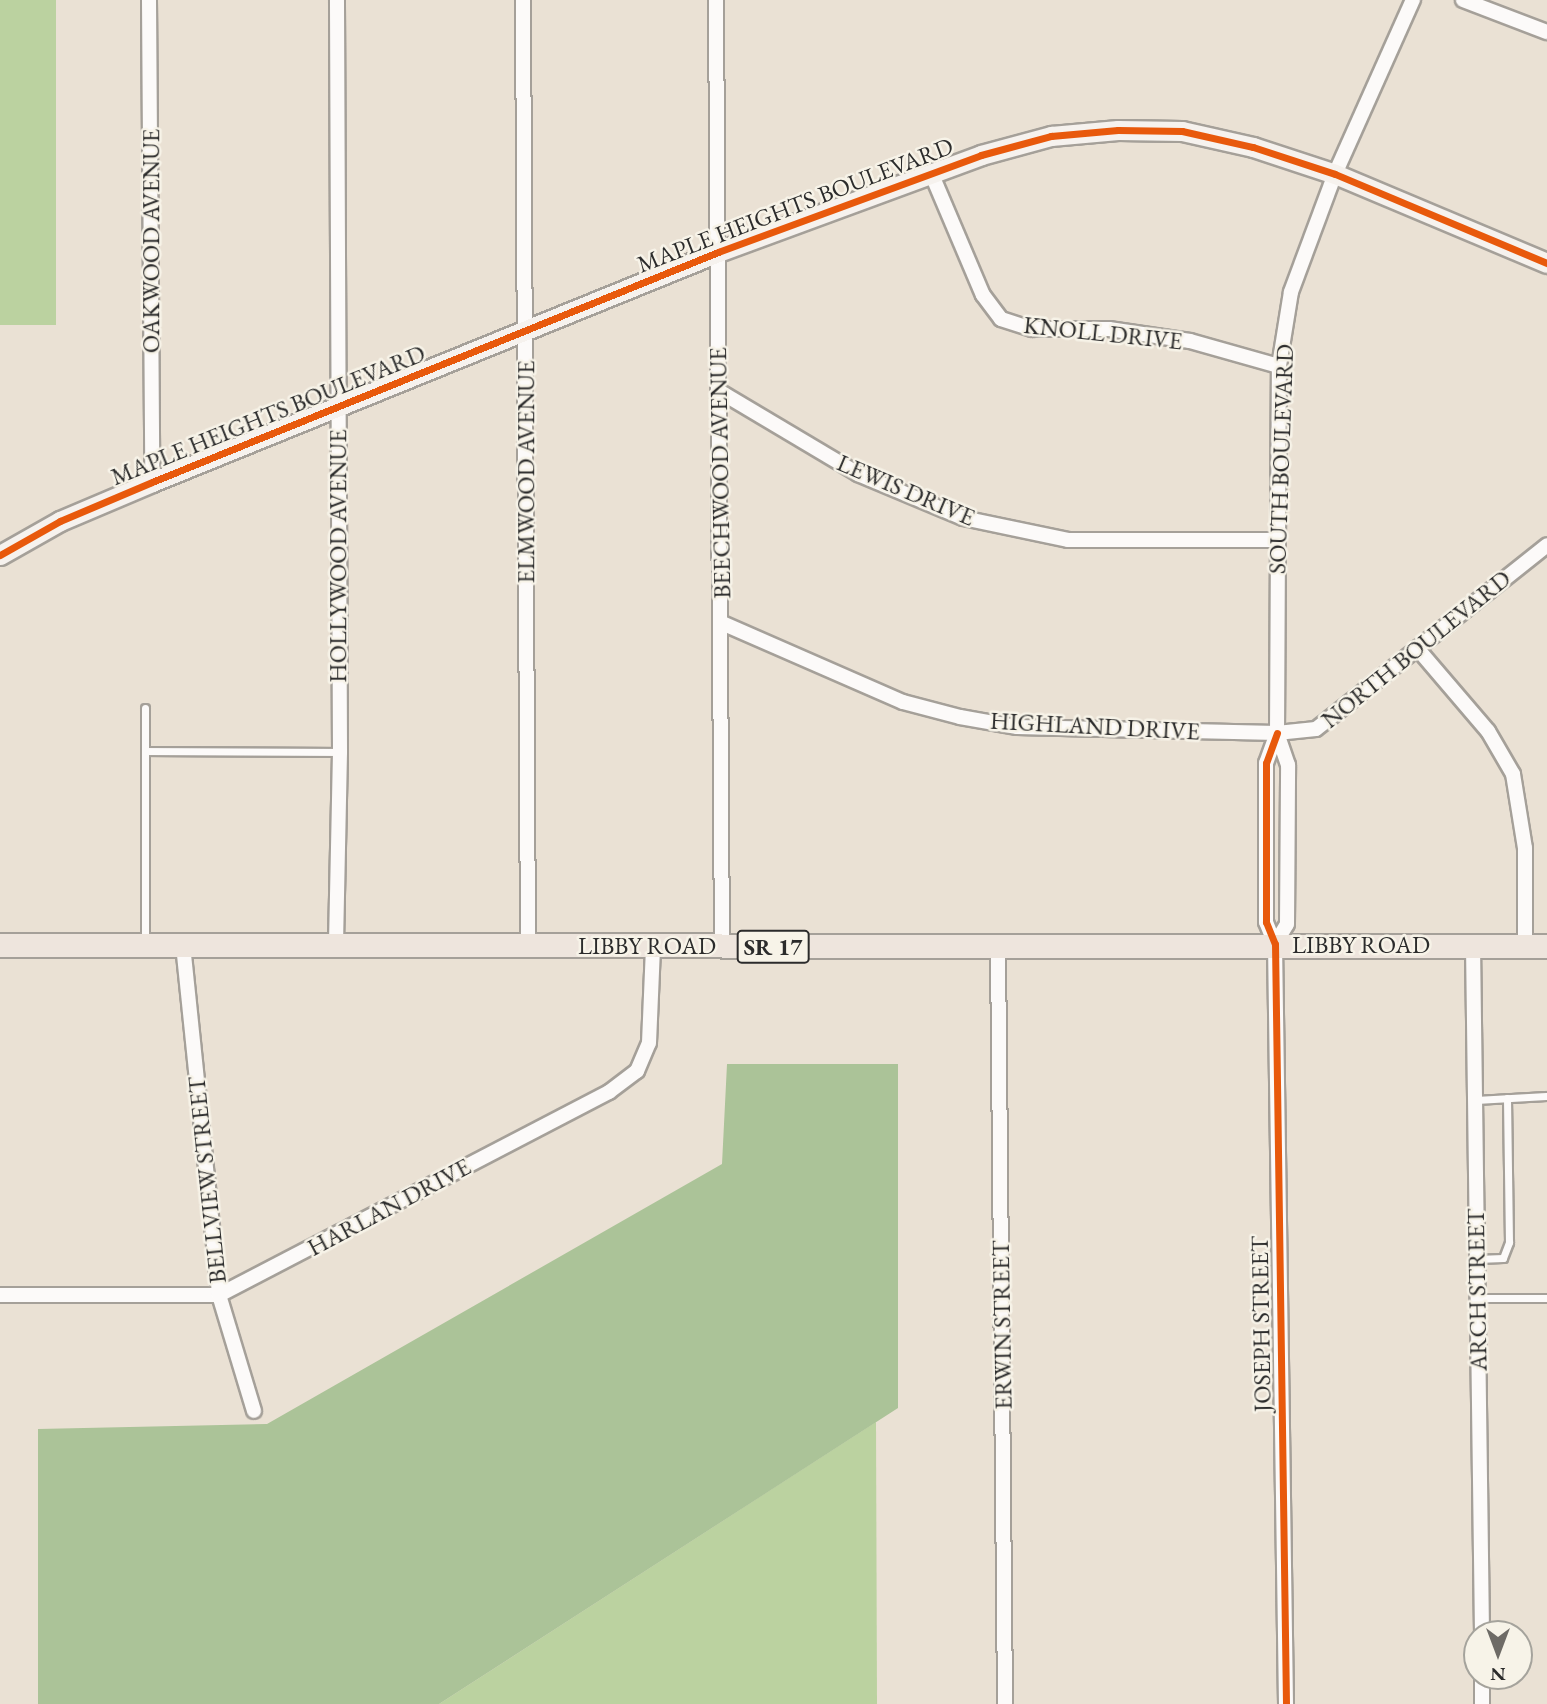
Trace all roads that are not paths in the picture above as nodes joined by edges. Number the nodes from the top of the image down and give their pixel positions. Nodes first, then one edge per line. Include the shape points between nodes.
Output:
1 (149, 0) edge
2 (337, 0) edge
3 (523, 0) edge
4 (716, 0) edge
5 (1413, 0) edge
6 (1463, 0) edge
7 (1547, 32) edge
8 (1335, 174) junction
9 (932, 176) junction
10 (718, 252) junction
11 (1547, 263) edge
12 (526, 331) junction
13 (1279, 366) junction
14 (719, 391) junction
15 (337, 409) junction
16 (152, 482) junction
17 (1277, 540) junction
18 (1547, 545) edge
19 (2, 548) edge
20 (722, 622) junction
21 (1418, 648) junction
22 (145, 708) dead end
23 (1277, 733) junction
24 (145, 751) junction
25 (340, 752) junction
26 (336, 943) junction
27 (1275, 944) junction
28 (0, 945) edge
29 (145, 945) junction
30 (183, 945) junction
31 (528, 945) junction
32 (1474, 945) junction
33 (998, 946) junction
34 (1536, 946) edge
35 (653, 947) junction
36 (722, 947) junction
37 (1547, 1096) edge
38 (1507, 1098) junction
39 (1475, 1100) junction
40 (1477, 1259) junction
41 (0, 1295) edge
42 (219, 1296) junction
43 (1478, 1298) junction
44 (1547, 1298) edge
45 (254, 1411) dead end
46 (1482, 1620) edge
47 (1005, 1704) edge
48 (1286, 1704) edge

1 - 16 street, OAKWOOD AVENUE
2 - 15 street, HOLLYWOOD AVENUE
3 - 12 street, ELMWOOD AVENUE
4 - 10 street, BEECHWOOD AVENUE
5 - 8 street, SOUTH BOULEVARD
6 - 7 street
8 - 9 street, MAPLE HEIGHTS BOULEVARD via 1253,147 1182,131 1118,130 1051,136 981,155
8 - 11 street, MAPLE HEIGHTS BOULEVARD
8 - 13 street, SOUTH BOULEVARD via 1291,292
9 - 10 street, MAPLE HEIGHTS BOULEVARD
9 - 13 street, KNOLL DRIVE via 983,295 1001,320 1032,329 1109,329 1189,341
10 - 12 street, MAPLE HEIGHTS BOULEVARD
10 - 14 street, BEECHWOOD AVENUE
12 - 15 street, MAPLE HEIGHTS BOULEVARD
12 - 31 street, ELMWOOD AVENUE
13 - 17 street, SOUTH BOULEVARD
14 - 17 street, LEWIS DRIVE via 858,474 963,518 1068,540
14 - 20 street, BEECHWOOD AVENUE
15 - 16 street, MAPLE HEIGHTS BOULEVARD
15 - 25 street, HOLLYWOOD AVENUE
16 - 19 street, MAPLE HEIGHTS BOULEVARD
17 - 23 street, SOUTH BOULEVARD
18 - 21 street, NORTH BOULEVARD
20 - 23 street, HIGHLAND DRIVE via 903,702 960,718 1017,727
20 - 36 street, BEECHWOOD AVENUE
21 - 23 street, NORTH BOULEVARD via 1316,729
21 - 34 street via 1488,731 1513,774
22 - 24 lane
23 - 27 street, SOUTH BOULEVARD via 1266,763 1266,926
23 - 27 street, SOUTH BOULEVARD via 1287,765 1287,924
24 - 25 lane
24 - 29 lane
25 - 26 street, HOLLYWOOD AVENUE
26 - 30 main road, LIBBY ROAD / SR 17
26 - 31 main road, LIBBY ROAD / SR 17
27 - 32 main road, LIBBY ROAD / SR 17
27 - 33 main road, LIBBY ROAD / SR 17
27 - 48 street, JOSEPH STREET
28 - 29 main road, LIBBY ROAD / SR 17
29 - 30 main road, LIBBY ROAD / SR 17
30 - 42 street, BELLVIEW STREET
31 - 35 main road, LIBBY ROAD / SR 17
32 - 34 main road, LIBBY ROAD / SR 17
32 - 39 street, ARCH STREET
33 - 36 main road, LIBBY ROAD / SR 17
33 - 47 street, ERWIN STREET
35 - 36 main road, LIBBY ROAD / SR 17
35 - 42 street, HARLAN DRIVE via 649,1043 637,1071 609,1092
37 - 38 lane
38 - 39 lane
38 - 40 lane via 1509,1242 1503,1258
39 - 40 street, ARCH STREET
40 - 43 street, ARCH STREET
41 - 42 street, HARLAN DRIVE
42 - 45 street, BELLVIEW STREET
43 - 44 lane
43 - 46 street, ARCH STREET

